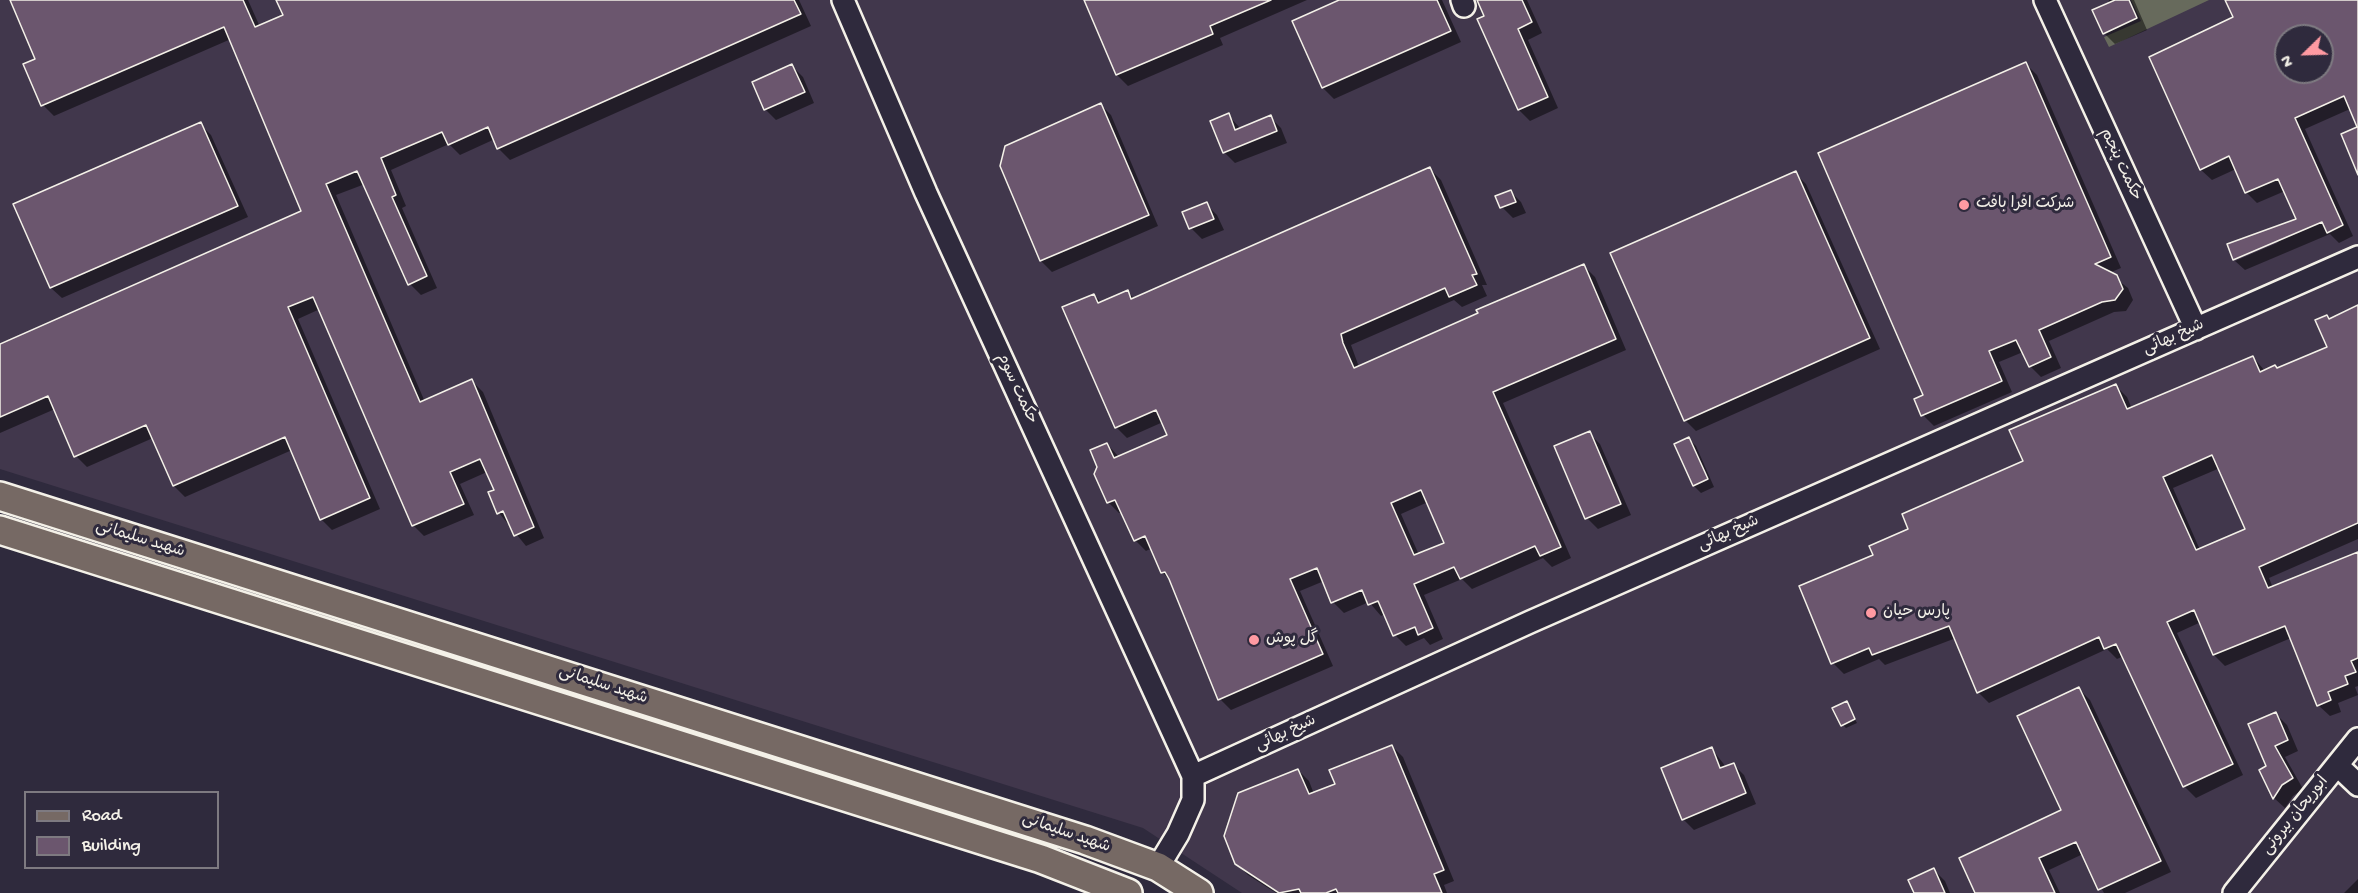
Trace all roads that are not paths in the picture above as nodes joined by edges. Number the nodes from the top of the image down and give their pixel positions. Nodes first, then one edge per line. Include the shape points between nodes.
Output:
1 (843, 0) edge
2 (2044, 0) edge
3 (2358, 257) edge
4 (2196, 329) junction
5 (0, 496) edge
6 (0, 530) edge
7 (2358, 739) edge
8 (2337, 765) junction
9 (1193, 776) junction
10 (2358, 784) edge
11 (1158, 867) junction
12 (1128, 893) edge
13 (1199, 893) edge
14 (2234, 893) edge

1 - 9 street, حکمت سوم via 926,193
2 - 4 street, حکمت پنجم
3 - 4 street, شیخ بهائی
4 - 9 street, شیخ بهائی via 1530,622
5 - 11 main road, شهید سلیمانی via 1085,840
6 - 12 main road, شهید سلیمانی via 1041,859
7 - 8 street, ابوریحان بیرونی
8 - 10 street
8 - 14 street, ابوریحان بیرونی
9 - 11 street via 1193,800
11 - 13 main road, شهید سلیمانی

